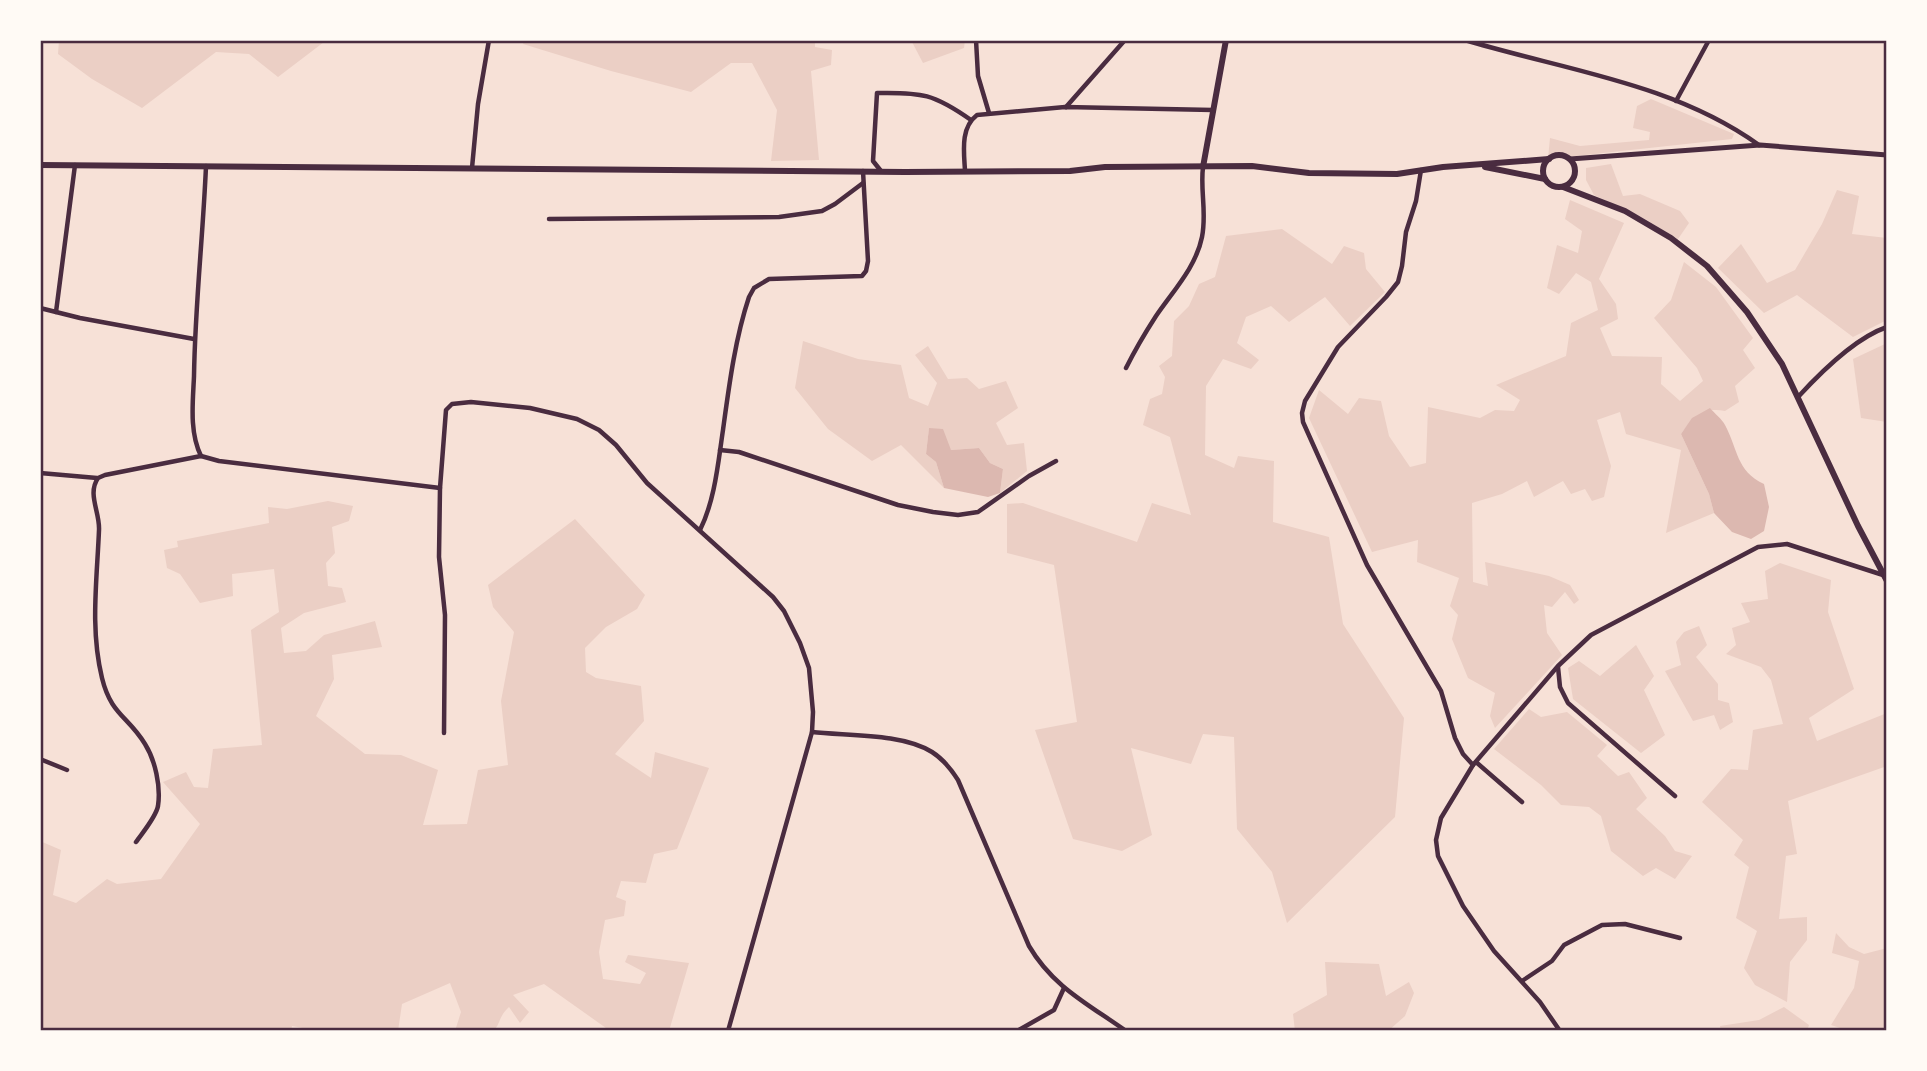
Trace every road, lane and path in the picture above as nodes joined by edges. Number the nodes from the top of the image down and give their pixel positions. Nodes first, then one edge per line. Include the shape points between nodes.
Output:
1 (489, 40) edge
2 (976, 40) edge
3 (1125, 40) edge
4 (1226, 40) edge
5 (1465, 40) edge
6 (1709, 40) edge
7 (1675, 101) junction
8 (1065, 107) junction
9 (1213, 110) junction
10 (989, 113) junction
11 (971, 120) junction
12 (1760, 145) junction
13 (1887, 155) edge
14 (1549, 159) junction
15 (1570, 159) junction
16 (40, 165) edge
17 (75, 165) junction
18 (1476, 165) junction
19 (206, 166) junction
20 (1203, 167) junction
21 (472, 168) junction
22 (1422, 170) junction
23 (863, 171) junction
24 (965, 171) junction
25 (881, 172) junction
26 (1545, 179) junction
27 (863, 183) junction
28 (1563, 187) junction
29 (550, 219) dead end
30 (40, 308) edge
31 (55, 312) junction
32 (1887, 327) edge
33 (194, 339) junction
34 (1126, 368) dead end
35 (1798, 397) junction
36 (720, 450) junction
37 (201, 456) junction
38 (1056, 461) dead end
39 (40, 473) edge
40 (98, 478) junction
41 (440, 488) junction
42 (699, 530) junction
43 (1885, 578) edge
44 (1558, 666) junction
45 (812, 732) junction
46 (444, 733) dead end
47 (40, 760) edge
48 (1475, 763) junction
49 (67, 770) dead end
50 (1675, 796) dead end
51 (1522, 802) dead end
52 (136, 842) dead end
53 (1680, 938) dead end
54 (1522, 981) junction
55 (1064, 988) junction
56 (727, 1031) edge
57 (1017, 1031) edge
58 (1126, 1031) edge
59 (1560, 1031) edge

1 - 21 street
2 - 10 street via 978,76
3 - 8 street
4 - 9 main road
5 - 7 street via 1619,80
6 - 7 street
7 - 12 street
8 - 9 street
8 - 10 street
9 - 20 main road
10 - 11 street
11 - 24 street via 964,144
11 - 25 street via 924,94 877,93 873,161
12 - 13 street
12 - 15 street
14 - 15 main road
14 - 18 main road
14 - 26 main road via 1544,164
15 - 28 main road via 1576,172
16 - 17 main road
17 - 19 main road
17 - 31 street
18 - 22 main road
18 - 26 main road
19 - 21 main road
19 - 33 street
20 - 22 main road via 1397,174
20 - 24 main road
20 - 34 street via 1200,186 1205,218 1198,248
21 - 23 main road
22 - 48 street via 1398,282 1338,347 1301,413 1367,565 1441,691 1463,754
23 - 25 main road
23 - 27 street
24 - 25 main road
26 - 28 main road
27 - 29 street via 822,211 779,217
27 - 36 street via 867,261 862,276 769,279 749,297 729,383
28 - 35 main road via 1648,223 1707,266 1763,334
30 - 31 street
31 - 33 street
32 - 35 street via 1835,362
33 - 37 street via 193,414
35 - 43 main road
36 - 38 street via 739,452 898,505 958,515 978,512
36 - 42 street via 709,506
37 - 40 street
37 - 41 street
39 - 40 street
40 - 52 street via 93,492 100,522 96,652 106,695 146,744 157,776 158,807
41 - 42 street via 446,410 452,404 530,408 600,430 647,483
41 - 46 street
42 - 45 street via 773,597 790,621 809,668
43 - 44 street via 1787,544 1758,547 1591,635
44 - 48 street
44 - 50 street via 1568,704
45 - 55 street via 906,742 940,757 958,780 1029,946 1039,964
45 - 56 street
47 - 49 street
48 - 51 street
48 - 54 street via 1441,818 1438,856 1463,906
53 - 54 street via 1625,924 1602,925 1564,945 1552,961
54 - 59 street
55 - 57 street via 1054,1010
55 - 58 street

